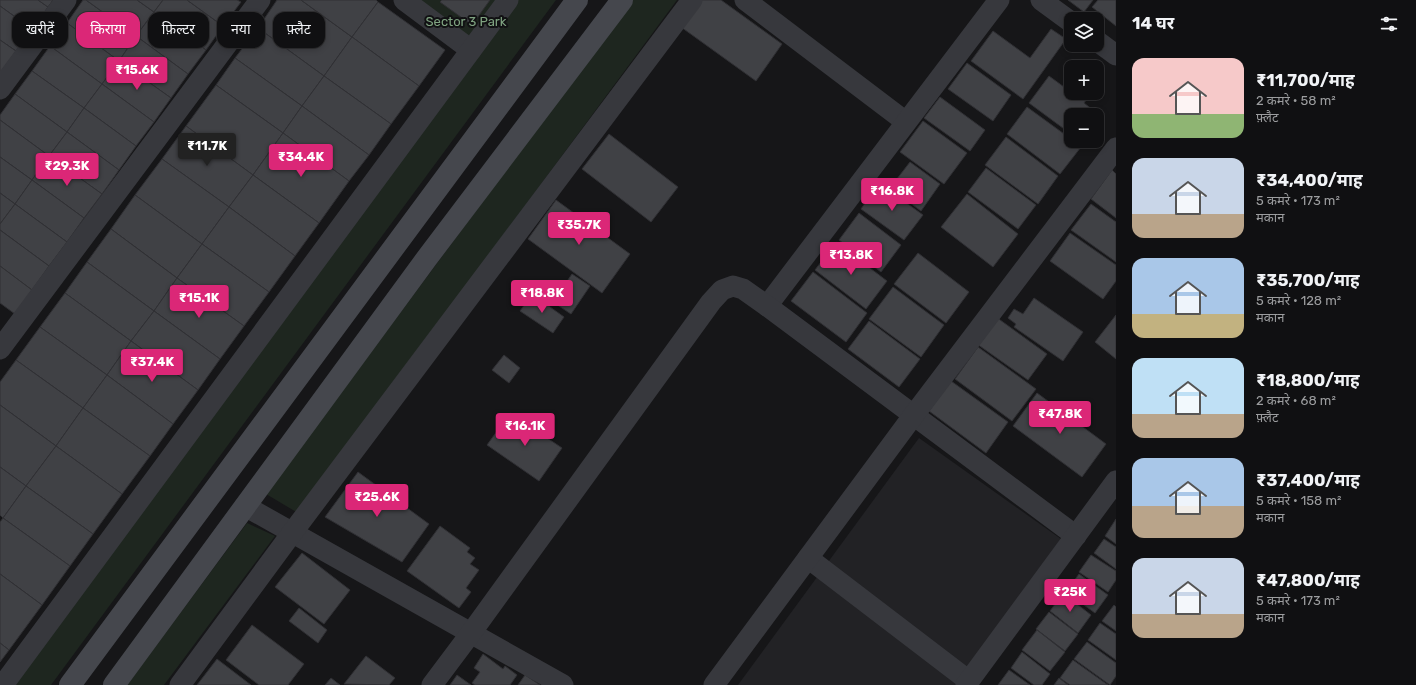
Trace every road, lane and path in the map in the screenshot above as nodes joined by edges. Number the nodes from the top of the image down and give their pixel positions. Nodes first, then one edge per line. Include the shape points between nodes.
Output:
1 (66, 0) edge
2 (260, 0) edge
3 (404, 0) edge
4 (508, 0) edge
5 (577, 0) edge
6 (622, 0) edge
7 (692, 0) edge
8 (745, 0) edge
9 (999, 0) edge
10 (1041, 0) edge
11 (1064, 17) edge
12 (1104, 46) edge
13 (471, 50) junction
14 (1116, 55) edge
15 (0, 89) edge
16 (906, 122) junction
17 (1116, 148) edge
18 (767, 306) junction
19 (7, 324) edge
20 (0, 349) edge
21 (913, 416) junction
22 (1116, 482) edge
23 (245, 506) junction
24 (292, 533) junction
25 (1076, 536) junction
26 (808, 558) junction
27 (471, 633) junction
28 (967, 683) edge
29 (3, 685) edge
30 (70, 685) edge
31 (114, 685) edge
32 (180, 685) edge
33 (432, 685) edge
34 (563, 685) edge
35 (714, 685) edge

1 - 15 street
2 - 19 street
3 - 13 street
4 - 13 street
5 - 30 street
6 - 23 street via 427,258
7 - 24 street
8 - 16 street
9 - 16 street
10 - 11 street
12 - 14 street
13 - 29 street
16 - 18 street
17 - 21 street
18 - 21 street
18 - 27 street via 733,286 722,290 711,302
19 - 20 street
21 - 25 street
21 - 26 street
22 - 25 street
23 - 24 street
23 - 31 street
24 - 27 street
24 - 32 street
25 - 28 street
26 - 28 street
26 - 35 street
27 - 33 street
27 - 34 street

